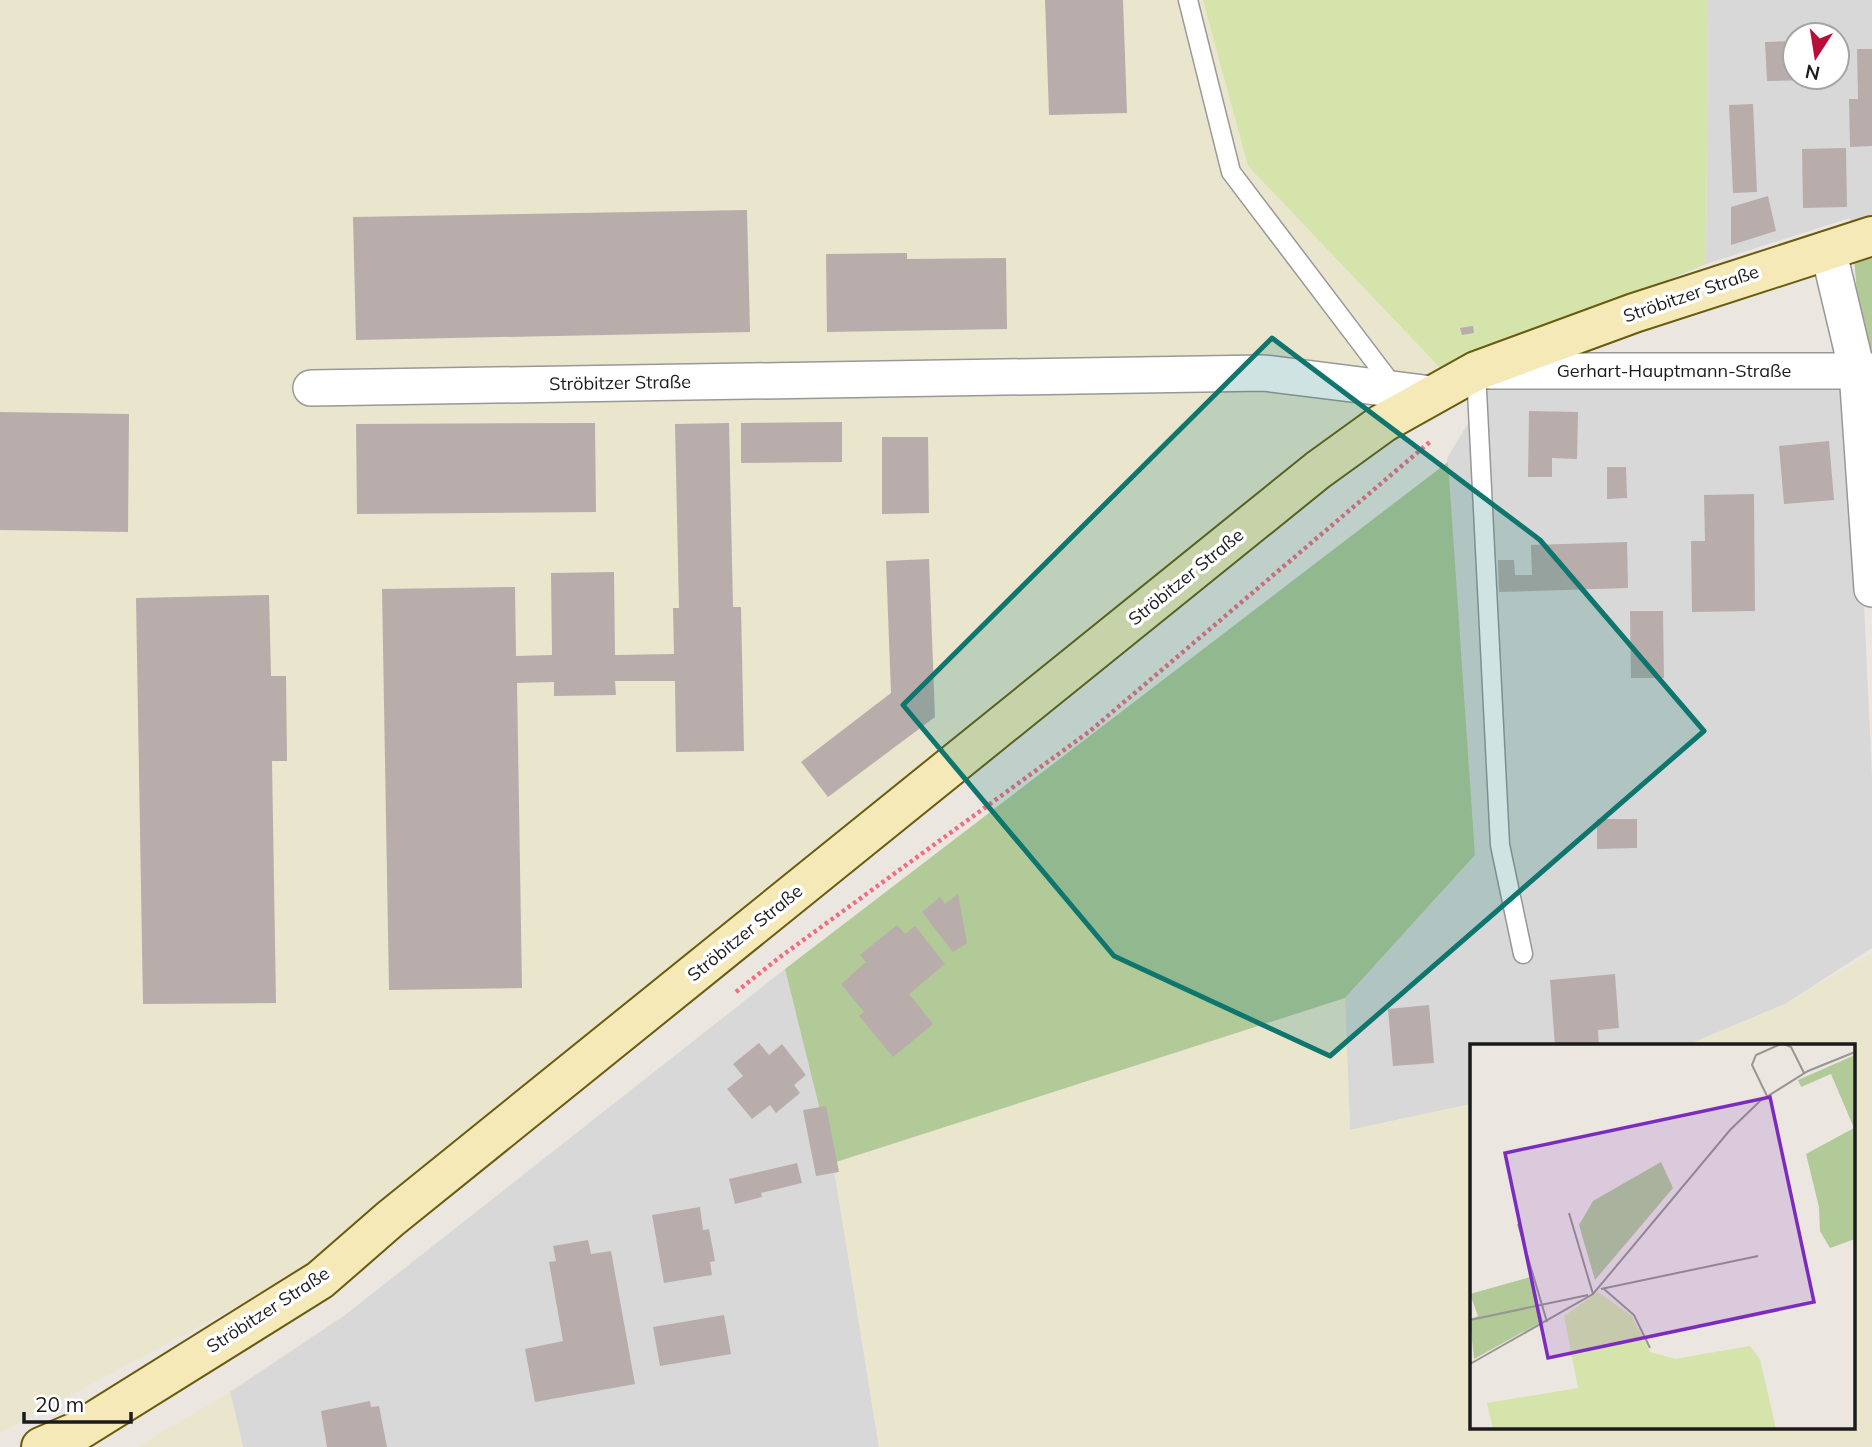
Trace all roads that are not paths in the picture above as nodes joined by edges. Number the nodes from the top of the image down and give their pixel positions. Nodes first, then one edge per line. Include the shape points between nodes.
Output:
1 (1188, 0) edge
2 (1872, 236) edge
3 (1828, 249) junction
4 (1476, 371) junction
5 (1865, 371) edge
6 (311, 388) dead end
7 (1414, 392) junction
8 (1872, 589) edge
9 (1523, 954) dead end
10 (41, 1447) edge

1 - 7 lane via 1231,172
2 - 3 street, Ströbitzer Straße
3 - 4 street, Ströbitzer Straße
3 - 5 street
4 - 5 street, Gerhart-Hauptmann-Straße
4 - 7 street, Ströbitzer Straße
4 - 9 lane via 1500,845
5 - 8 street
6 - 7 street, Ströbitzer Straße via 1264,373
7 - 10 street, Ströbitzer Straße via 1383,423 1318,470 320,1280 78,1431

